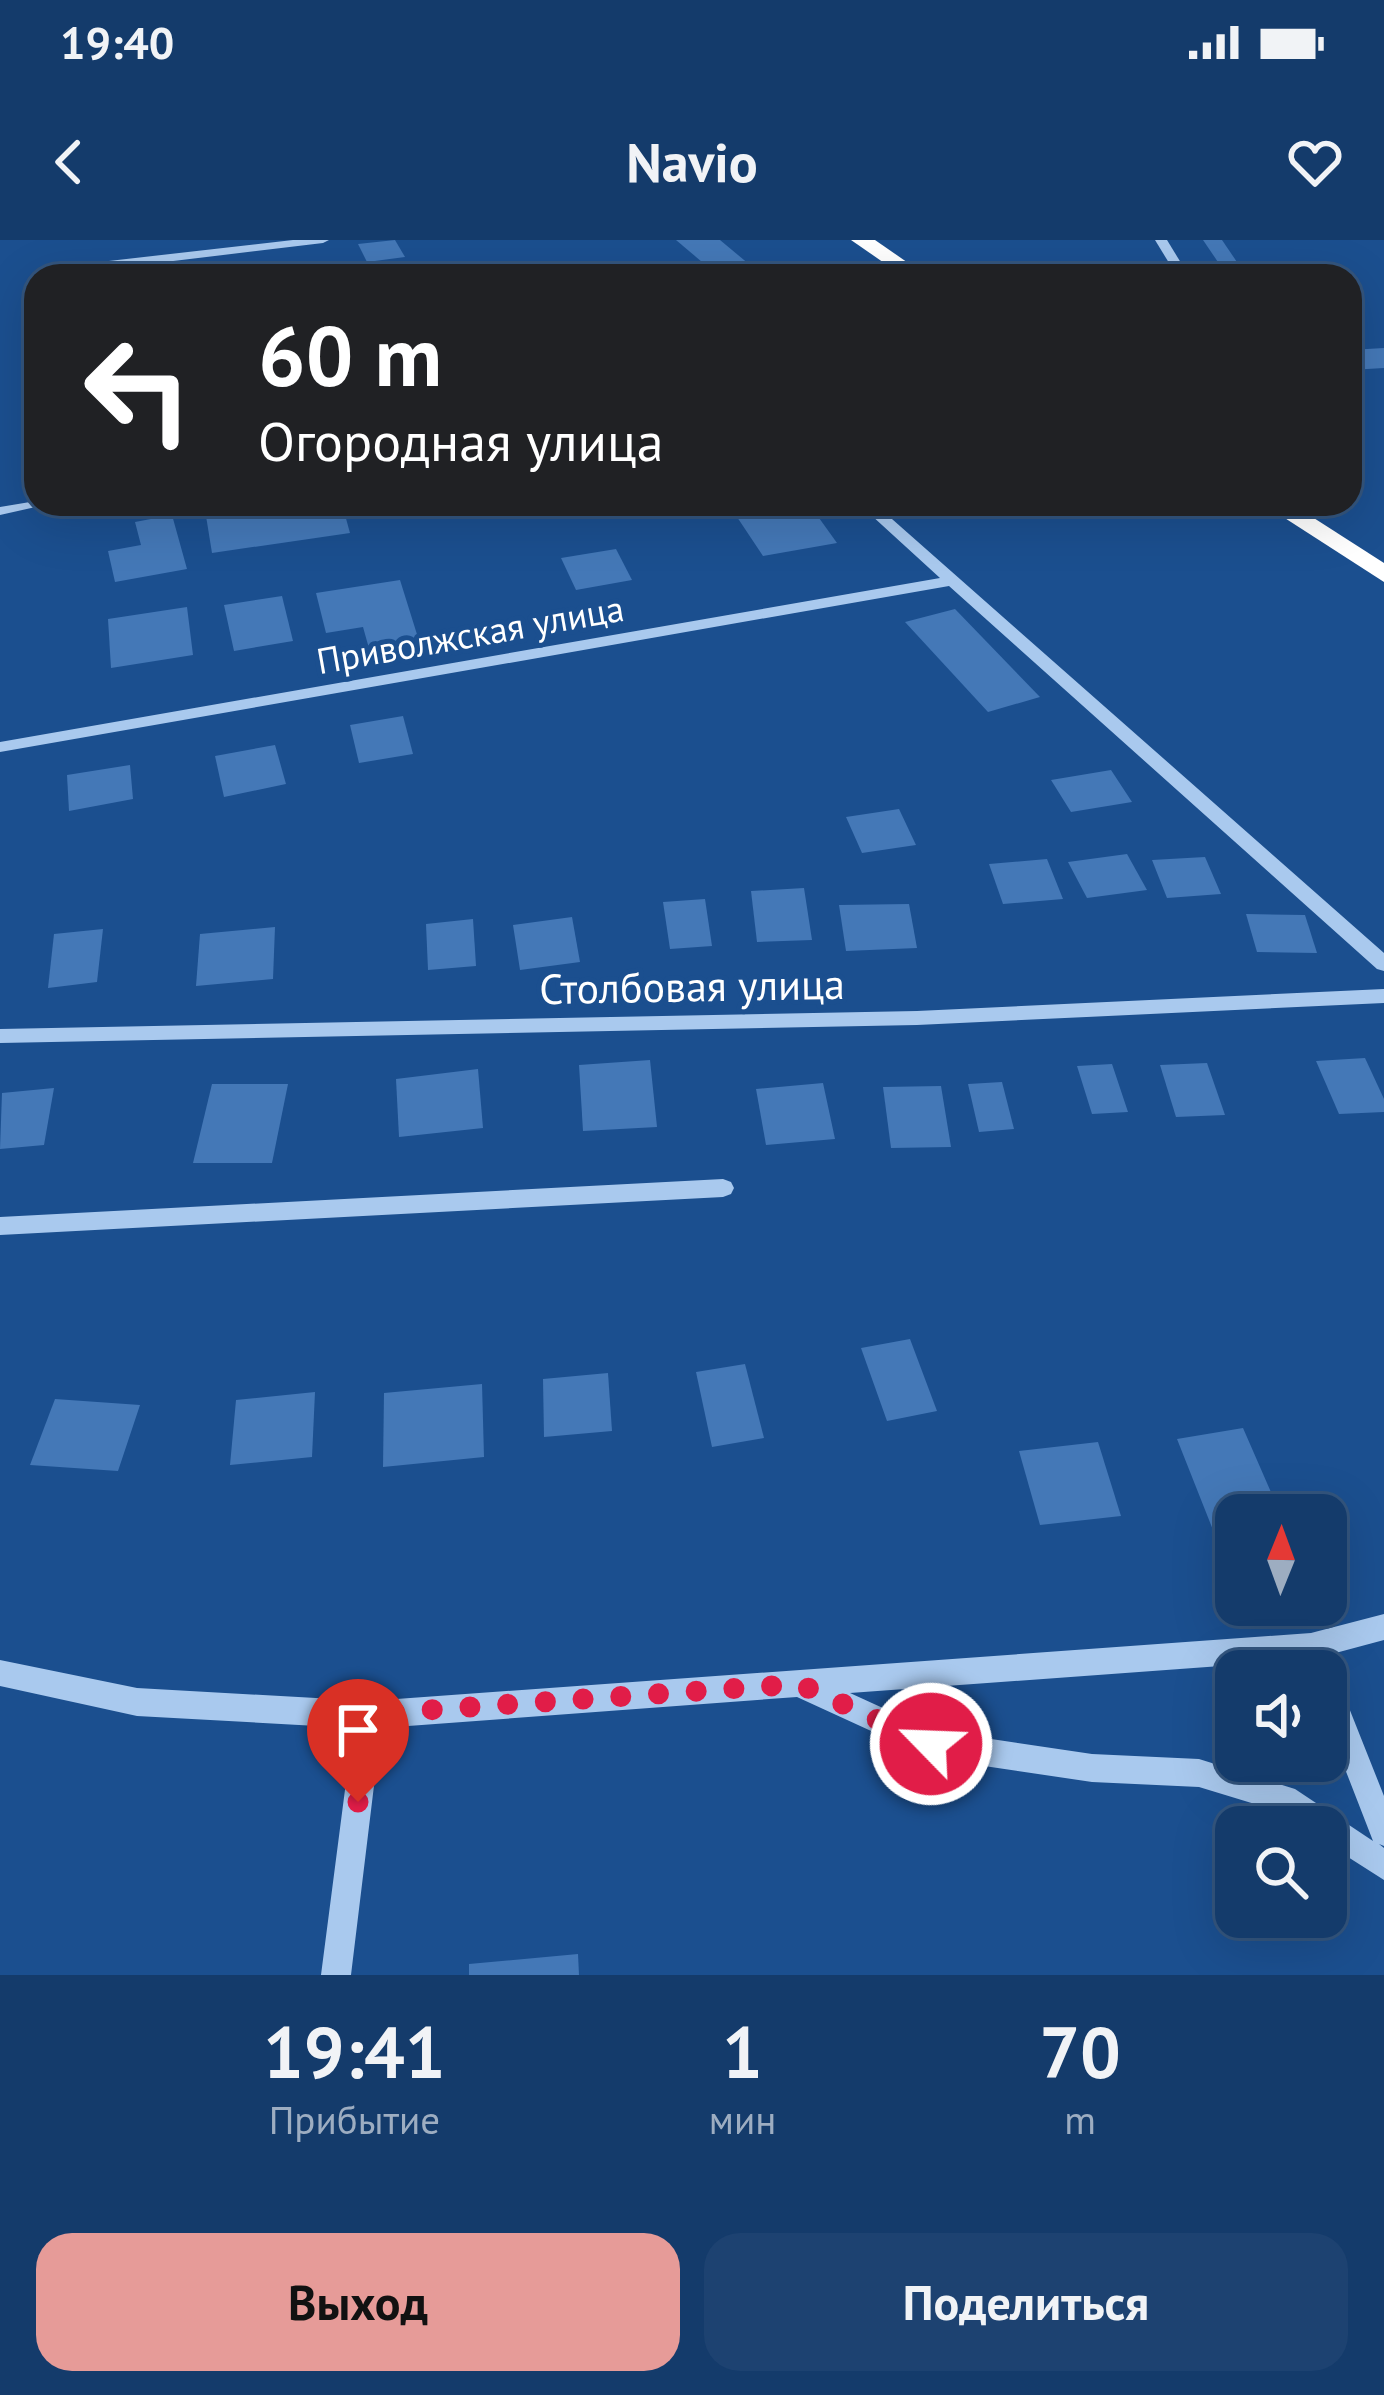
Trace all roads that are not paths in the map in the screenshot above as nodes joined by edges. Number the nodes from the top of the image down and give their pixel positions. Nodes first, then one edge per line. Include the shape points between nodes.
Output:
1 (323, 240) edge
2 (861, 240) edge
3 (117, 264) edge
4 (898, 264) edge
5 (879, 516) edge
6 (1294, 516) edge
7 (1384, 574) edge
8 (951, 581) junction
9 (0, 747) edge
10 (1384, 964) edge
11 (1384, 996) edge
12 (0, 1036) edge
13 (723, 1188) dead end
14 (0, 1226) edge
15 (1384, 1628) edge
16 (1336, 1650) edge
17 (1215, 1664) edge
18 (0, 1673) edge
19 (799, 1684) junction
20 (370, 1714) junction
21 (1347, 1738) edge
22 (1384, 1832) edge
23 (1384, 1865) edge
24 (336, 1975) edge

1 - 3 street
2 - 4 highway
5 - 8 street
6 - 7 highway
8 - 9 street, Приволжская улица
8 - 10 street
11 - 12 street, Столбовая улица via 917,1018
13 - 14 street
15 - 16 street
17 - 19 street
18 - 20 street via 137,1702
19 - 20 street
19 - 23 street via 931,1744 1092,1768 1199,1773 1285,1799
20 - 24 street
21 - 22 street

